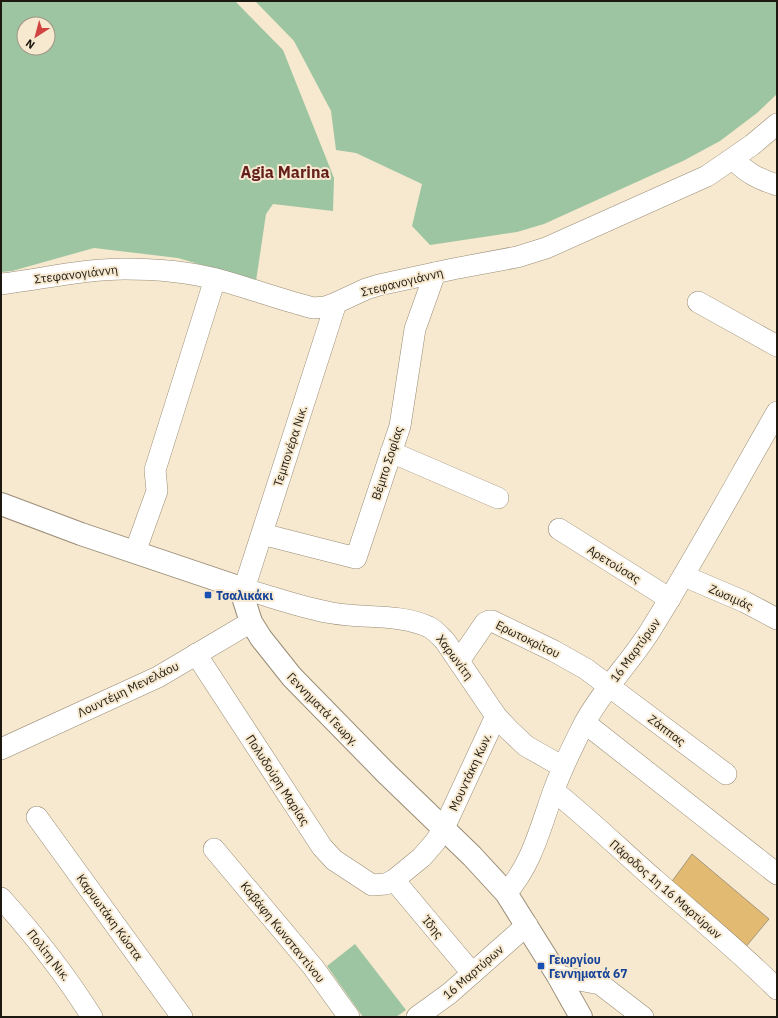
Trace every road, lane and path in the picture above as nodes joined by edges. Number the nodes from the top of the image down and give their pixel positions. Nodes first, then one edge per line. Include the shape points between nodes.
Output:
1 (777, 124) edge
2 (733, 159) junction
3 (777, 185) edge
4 (435, 273) junction
5 (215, 279) junction
6 (1, 284) edge
7 (698, 302) dead end
8 (336, 303) junction
9 (777, 346) edge
10 (777, 412) edge
11 (391, 452) junction
12 (498, 498) dead end
13 (1, 504) edge
14 (558, 529) dead end
15 (262, 534) junction
16 (135, 552) junction
17 (684, 576) junction
18 (244, 589) junction
19 (670, 599) junction
20 (777, 619) edge
21 (251, 622) junction
22 (196, 654) junction
23 (459, 661) junction
24 (609, 685) junction
25 (496, 716) junction
26 (585, 723) junction
27 (1, 749) edge
28 (563, 767) junction
29 (726, 774) dead end
30 (554, 791) junction
31 (38, 816) dead end
32 (444, 828) junction
33 (214, 849) dead end
34 (777, 874) edge
35 (386, 882) junction
36 (506, 893) junction
37 (1, 898) edge
38 (527, 925) junction
39 (472, 973) junction
40 (558, 976) junction
41 (777, 989) edge
42 (444, 1009) edge
43 (92, 1017) edge
44 (182, 1017) edge
45 (349, 1017) edge
46 (417, 1017) edge
47 (581, 1017) edge
48 (643, 1017) edge

1 - 2 street, Στεφανογιάννη
2 - 3 street via 750,174
2 - 4 street, Στεφανογιάννη via 695,182 546,248 516,257
4 - 8 street, Στεφανογιάννη via 366,289
4 - 11 street, Βέμπο Σοφίας via 415,329 400,426
5 - 6 street, Στεφανογιάννη via 124,269 86,271
5 - 8 street, Στεφανογιάννη via 314,308
5 - 16 street via 155,470 157,491
7 - 9 street
8 - 15 street, Τεμπονέρα Νικ.
10 - 17 street, 16 Μαρτύρων
11 - 12 street
11 - 15 street, Βέμπο Σοφίας via 356,558
13 - 16 street
14 - 19 street, Αρετούσας
15 - 18 street, Τεμπονέρα Νικ.
16 - 18 street
17 - 19 street, 16 Μαρτύρων
17 - 20 street, Ζωσιμάς via 745,602
18 - 21 street, Γεννηματά Γεωργ. via 244,600
18 - 23 street, Χαρωνίτη via 333,613 406,620 429,627 445,640
19 - 24 street, 16 Μαρτύρων via 644,640
21 - 22 street, Λουντέμη Μενελάου
21 - 32 street, Γεννηματά Γεωργ. via 304,690
22 - 27 street, Λουντέμη Μενελάου via 158,677
22 - 35 street, Πολυδούρη Μαρίας via 322,847 334,860 372,885
23 - 24 street, Ερωτοκρίτου via 485,622 489,621 570,660
23 - 25 street, Χαρωνίτη
24 - 26 street, 16 Μαρτύρων
24 - 29 street, Ζάππας
25 - 28 street, Χαρωνίτη via 526,746
25 - 32 street, Μουντάκη Κων.
26 - 28 street, 16 Μαρτύρων
26 - 34 street
28 - 30 street, 16 Μαρτύρων
30 - 36 street, 16 Μαρτύρων via 524,866
30 - 41 street, Πάροδος 1η 16 Μαρτύρων via 739,952
31 - 44 street, Καρυωτάκη Κώστα
32 - 35 street, Μουντάκη Κων. via 422,858
32 - 36 street, Γεννηματά Γεωργ.
33 - 45 street, Καβάφη Κωνσταντίνου via 313,967
35 - 39 street, Ίδης
36 - 38 street, Γεννηματά Γεωργ.
37 - 43 street, Πολίτη Νικ. via 38,939
38 - 39 street, 16 Μαρτύρων
38 - 40 street, Γεννηματά Γεωργ.
39 - 42 street, 16 Μαρτύρων
40 - 47 street, Γεννηματά Γεωργ.
40 - 48 street via 600,984
42 - 46 street, 16 Μαρτύρων

